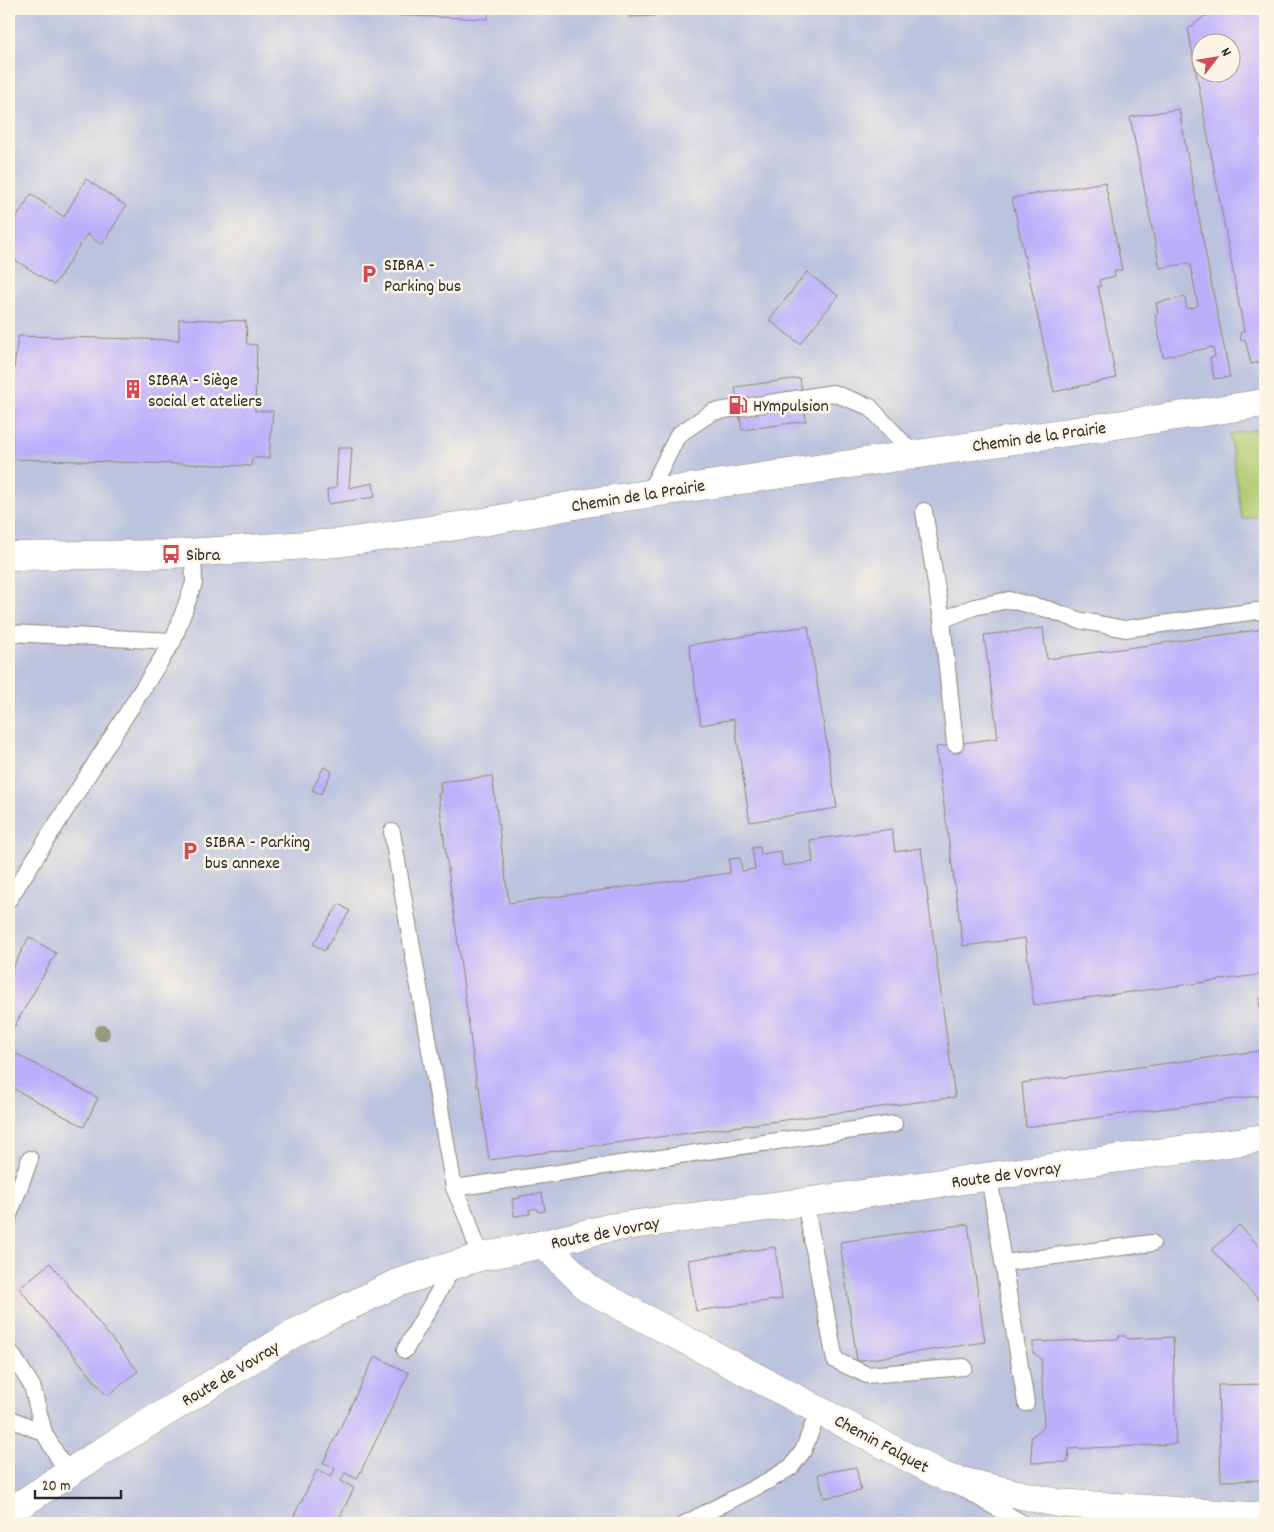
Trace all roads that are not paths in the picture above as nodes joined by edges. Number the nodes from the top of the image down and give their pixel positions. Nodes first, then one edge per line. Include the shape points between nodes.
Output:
1 (1265, 402) edge
2 (914, 454) junction
3 (649, 494) junction
4 (924, 511) dead end
5 (193, 553) junction
6 (9, 556) edge
7 (1265, 610) edge
8 (942, 620) junction
9 (9, 633) edge
10 (173, 641) junction
11 (955, 744) dead end
12 (392, 832) dead end
13 (9, 900) edge
14 (894, 1124) dead end
15 (1265, 1138) edge
16 (30, 1159) dead end
17 (989, 1176) junction
18 (454, 1188) junction
19 (805, 1202) junction
20 (9, 1215) edge
21 (544, 1244) junction
22 (1152, 1244) dead end
23 (480, 1257) junction
24 (1004, 1263) junction
25 (454, 1265) junction
26 (9, 1350) edge
27 (405, 1350) dead end
28 (964, 1367) dead end
29 (1026, 1403) dead end
30 (819, 1410) junction
31 (9, 1418) edge
32 (44, 1433) junction
33 (68, 1474) junction
34 (947, 1478) junction
35 (9, 1512) edge
36 (1265, 1517) edge
37 (686, 1523) edge
38 (1022, 1523) edge

1 - 2 street, Chemin de la Prairie
2 - 3 street, Chemin de la Prairie
2 - 3 lane via 870,407 833,394 824,395 712,412 678,435
3 - 5 street, Chemin de la Prairie via 338,543
4 - 8 lane
5 - 6 street, Chemin de la Prairie
5 - 10 lane via 194,583
7 - 8 lane via 1125,629 1078,620 1009,600 974,607
8 - 11 lane
9 - 10 lane
10 - 13 lane
12 - 18 lane
14 - 18 lane
15 - 17 street, Route de Vovray
16 - 20 lane
17 - 19 street, Route de Vovray
17 - 24 lane
18 - 23 lane
19 - 21 street, Route de Vovray via 608,1228
19 - 28 lane via 835,1360 868,1376
21 - 23 street, Route de Vovray
21 - 30 street, Chemin Falquet via 589,1289
22 - 24 lane
23 - 25 street, Route de Vovray
24 - 29 lane
25 - 27 lane
25 - 33 street, Route de Vovray via 397,1283 296,1332
26 - 32 lane via 32,1386
30 - 34 street, Chemin Falquet
30 - 37 lane via 803,1451 791,1467
31 - 32 lane
32 - 33 lane
33 - 35 street, Route de Vovray
34 - 36 street, Chemin Falquet via 1057,1503
34 - 38 lane

